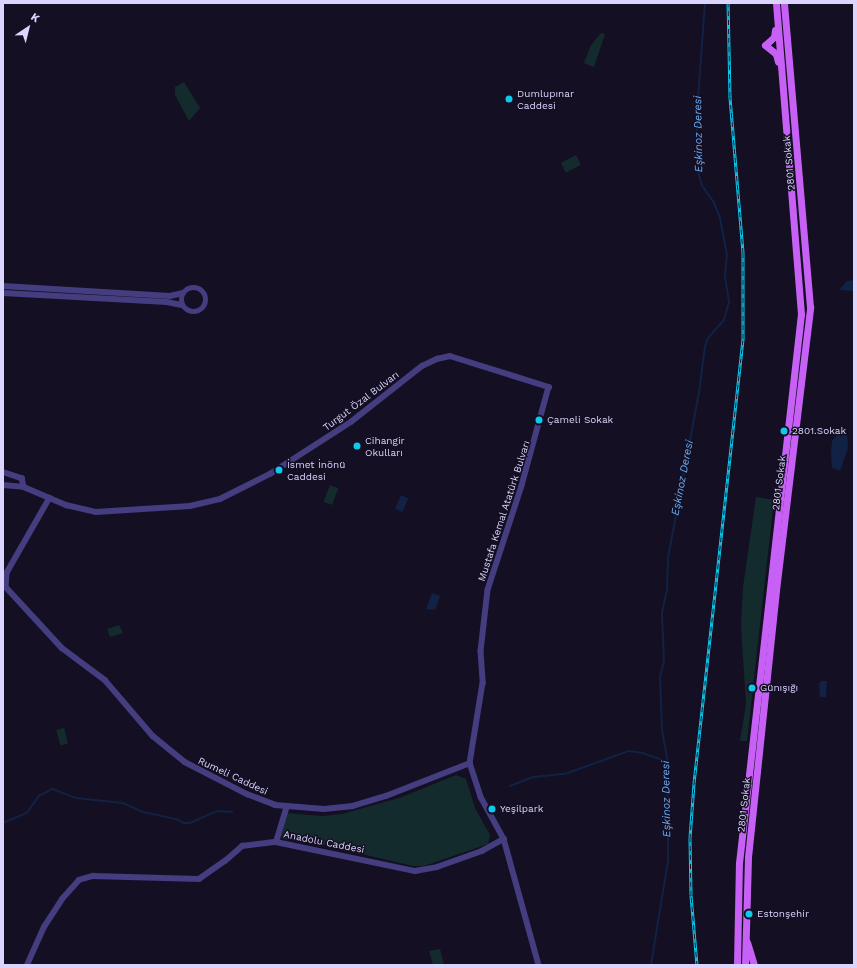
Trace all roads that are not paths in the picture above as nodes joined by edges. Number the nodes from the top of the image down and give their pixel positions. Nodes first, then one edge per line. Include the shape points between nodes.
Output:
1 (784, 3) edge
2 (776, 4) edge
3 (787, 43) junction
4 (779, 44) junction
5 (783, 87) junction
6 (3, 286) edge
7 (3, 293) edge
8 (183, 293) junction
9 (182, 305) junction
10 (549, 387) joint
11 (3, 472) edge
12 (3, 485) edge
13 (24, 487) junction
14 (50, 498) junction
15 (470, 764) junction
16 (287, 807) junction
17 (504, 839) junction
18 (276, 842) junction
19 (744, 930) junction
20 (26, 965) edge
21 (539, 965) edge
22 (739, 965) edge
23 (745, 965) edge
24 (754, 965) edge

1 - 3 main road, 2801 Sokak
2 - 4 main road, 2801 Sokak
2 - 5 main road via 775,35 765,45 776,54
3 - 4 main road
3 - 19 main road, 2801 Sokak via 810,307 765,692 748,857
4 - 5 main road, 2801 Sokak
5 - 22 main road, 2801 Sokak via 800,319 739,863 736,924
6 - 8 street via 170,296
7 - 9 street
8 - 9 street
8 - 9 street via 188,288 196,287 203,292 206,299 204,307 197,312 188,311
10 - 14 street, Turgut Özal Bulvarı via 450,356 422,366 351,422 270,474 220,499 190,506 120,512 85,510
10 - 15 street, Mustafa Kemal Atatürk Bulvarı via 522,486 488,590 481,651 483,683
11 - 13 street via 22,478
12 - 13 street, Turgut Özal Bulvarı
13 - 14 street, Turgut Özal Bulvarı
14 - 16 street, Rumeli Caddesi via 7,573 6,587 62,648 106,680 153,736 169,750 201,772 247,794
15 - 16 street, Rumeli Caddesi via 354,806 324,809
15 - 17 street, Mustafa Kemal Atatürk Bulvarı via 481,797
16 - 18 street
17 - 18 street, Anadolu Caddesi via 460,859 415,871
17 - 21 street, Mustafa Kemal Atatürk Bulvarı
18 - 20 street, Anadolu Caddesi via 242,846 225,862 199,879 93,876 79,880 62,899 44,927
19 - 23 main road, 2801 Sokak
19 - 24 main road

